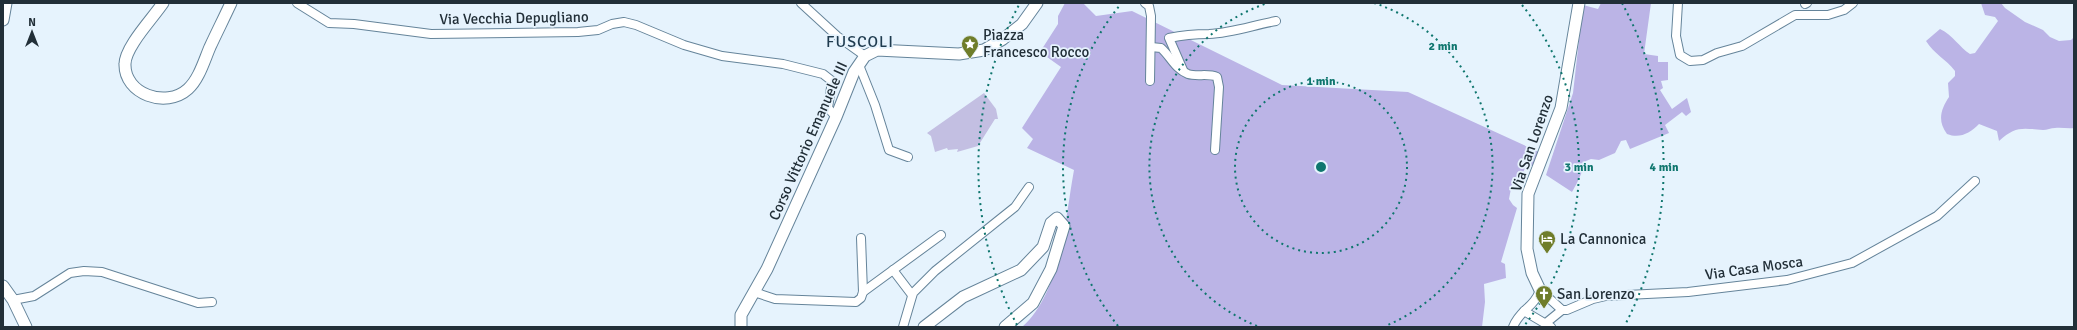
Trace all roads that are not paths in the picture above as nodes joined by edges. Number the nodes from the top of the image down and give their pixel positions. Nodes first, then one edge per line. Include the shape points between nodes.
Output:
1 (6, 3) edge
2 (163, 3) edge
3 (231, 3) edge
4 (297, 3) edge
5 (801, 3) edge
6 (1037, 3) edge
7 (1145, 3) edge
8 (1579, 3) edge
9 (1678, 3) edge
10 (1853, 3) edge
11 (3, 20) edge
12 (1276, 21) dead end
13 (1151, 47) junction
14 (862, 60) junction
15 (1183, 70) junction
16 (1150, 81) dead end
17 (836, 117) junction
18 (1215, 150) dead end
19 (908, 157) dead end
20 (1974, 181) dead end
21 (1029, 187) dead end
22 (941, 235) dead end
23 (861, 238) dead end
24 (893, 270) junction
25 (3, 286) edge
26 (1540, 290) junction
27 (754, 292) junction
28 (863, 292) junction
29 (912, 295) junction
30 (14, 300) junction
31 (212, 302) dead end
32 (1562, 310) junction
33 (1524, 311) junction
34 (1548, 325) edge
35 (26, 327) edge
36 (741, 327) edge
37 (904, 327) edge
38 (924, 327) edge
39 (1005, 327) edge
40 (1513, 327) edge

1 - 11 street
2 - 3 street via 136,38 125,64 128,82 144,95 164,99 178,96 187,90 196,78
4 - 17 street, Via Vecchia Depugliano via 329,24 354,24 432,34 578,32 598,30 624,22 684,45 722,56 783,64 823,74 832,81 828,108
5 - 14 street
6 - 14 street, Corso Vittorio Emanuele III via 1022,24 1003,40 984,50 959,54 877,50
7 - 13 street via 1151,16
8 - 26 street, Via San Lorenzo via 1561,108 1528,194 1527,249 1532,273
9 - 10 street via 1676,36 1680,55 1690,61 1703,60 1742,46 1794,15 1828,15 1844,10
12 - 15 street via 1209,34 1185,34 1170,38
13 - 15 street via 1161,48 1178,69
13 - 16 street
14 - 17 street, Corso Vittorio Emanuele III via 854,72
14 - 19 street via 888,150
15 - 18 street via 1188,74 1212,75 1219,81
17 - 27 street, Corso Vittorio Emanuele III via 767,269
20 - 32 street, Via Casa Mosca via 1937,216 1847,264 1787,280 1688,292 1606,296
21 - 29 street via 1015,206 935,271
22 - 24 street
23 - 28 street
24 - 28 street
24 - 29 street
25 - 30 street
26 - 32 street, Via San Lorenzo
26 - 33 street via 1535,302
27 - 28 street via 775,299 821,302 856,302
27 - 36 street, Corso Vittorio Emanuele III via 741,315
29 - 37 street
30 - 31 street via 34,296 70,273 84,271 109,274 198,302
30 - 35 street
32 - 34 street
33 - 34 street
33 - 40 street
38 - 39 street via 963,297 1021,270 1043,247 1051,223 1057,218 1064,226 1051,269 1033,303

